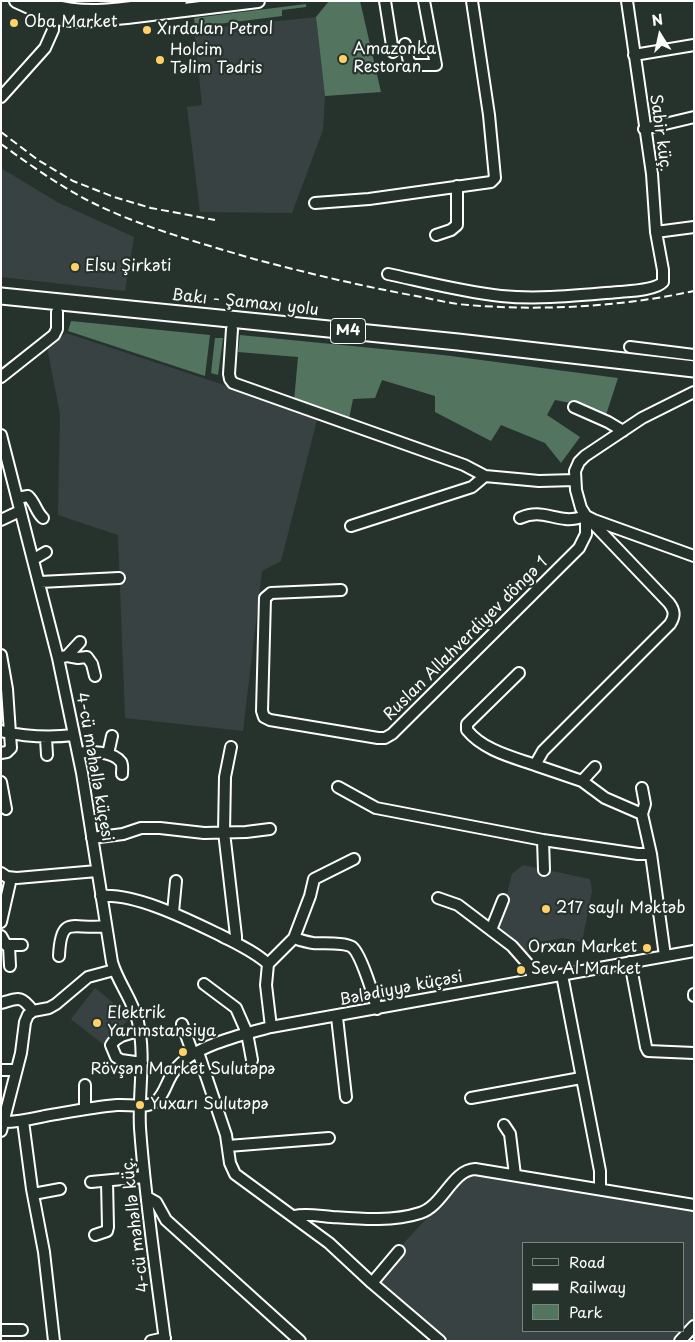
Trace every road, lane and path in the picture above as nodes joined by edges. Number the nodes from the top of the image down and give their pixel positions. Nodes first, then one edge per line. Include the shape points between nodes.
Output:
1 (16, 1) edge
2 (39, 1) edge
3 (258, 1) edge
4 (385, 1) edge
5 (424, 1) edge
6 (472, 1) edge
7 (627, 1) edge
8 (174, 2) edge
9 (104, 6) edge
10 (54, 18) junction
11 (405, 44) dead end
12 (694, 45) edge
13 (393, 52) dead end
14 (634, 55) junction
15 (1, 97) edge
16 (694, 117) edge
17 (644, 129) junction
18 (457, 186) junction
19 (316, 203) dead end
20 (694, 227) edge
21 (656, 232) junction
22 (436, 235) dead end
23 (388, 274) dead end
24 (1, 296) edge
25 (1, 306) edge
26 (57, 312) junction
27 (232, 329) junction
28 (630, 347) dead end
29 (694, 355) edge
30 (694, 370) edge
31 (1, 377) edge
32 (694, 378) edge
33 (694, 392) edge
34 (574, 407) dead end
35 (623, 430) junction
36 (1, 435) edge
37 (3, 454) edge
38 (486, 476) junction
39 (575, 480) junction
40 (17, 498) junction
41 (20, 511) junction
42 (586, 516) junction
43 (42, 518) dead end
44 (520, 518) dead end
45 (1, 520) edge
46 (351, 526) dead end
47 (46, 552) dead end
48 (694, 556) edge
49 (34, 559) junction
50 (119, 578) dead end
51 (40, 582) junction
52 (341, 590) dead end
53 (80, 642) dead end
54 (1, 655) edge
55 (62, 657) junction
56 (519, 673) dead end
57 (95, 676) dead end
58 (6, 732) edge
59 (74, 735) junction
60 (112, 736) dead end
61 (46, 738) junction
62 (231, 747) dead end
63 (78, 753) junction
64 (1, 754) edge
65 (108, 754) junction
66 (47, 755) dead end
67 (535, 765) junction
68 (595, 767) dead end
69 (122, 774) dead end
70 (582, 781) junction
71 (1, 782) edge
72 (338, 787) dead end
73 (642, 788) dead end
74 (6, 809) dead end
75 (642, 814) junction
76 (270, 829) dead end
77 (224, 832) junction
78 (92, 838) junction
79 (543, 840) junction
80 (651, 854) junction
81 (354, 859) dead end
82 (544, 870) dead end
83 (97, 871) junction
84 (1, 873) edge
85 (11, 878) junction
86 (176, 881) dead end
87 (101, 896) junction
88 (438, 898) dead end
89 (503, 900) dead end
90 (173, 912) junction
91 (1, 922) edge
92 (106, 926) junction
93 (491, 930) junction
94 (1, 936) edge
95 (294, 938) junction
96 (236, 943) junction
97 (22, 945) dead end
98 (9, 946) junction
99 (694, 951) edge
100 (59, 956) dead end
101 (665, 956) junction
102 (630, 962) junction
103 (268, 964) junction
104 (10, 966) dead end
105 (114, 970) junction
106 (562, 975) junction
107 (534, 980) junction
108 (204, 984) dead end
109 (1, 1003) edge
110 (377, 1009) junction
111 (33, 1011) junction
112 (337, 1016) junction
113 (182, 1024) dead end
114 (271, 1027) junction
115 (139, 1031) junction
116 (247, 1033) junction
117 (196, 1053) junction
118 (694, 1053) edge
119 (252, 1060) dead end
120 (142, 1063) junction
121 (1, 1070) edge
122 (16, 1070) junction
123 (581, 1078) junction
124 (84, 1084) dead end
125 (346, 1097) dead end
126 (472, 1098) dead end
127 (140, 1105) junction
128 (85, 1109) junction
129 (24, 1121) junction
130 (504, 1125) dead end
131 (3, 1126) edge
132 (329, 1138) dead end
133 (228, 1146) junction
134 (515, 1175) junction
135 (144, 1177) junction
136 (107, 1181) junction
137 (91, 1182) dead end
138 (60, 1189) dead end
139 (600, 1189) junction
140 (33, 1194) junction
141 (147, 1197) junction
142 (694, 1205) edge
143 (294, 1216) junction
144 (95, 1235) dead end
145 (399, 1251) dead end
146 (372, 1283) junction
147 (694, 1326) edge
148 (1, 1330) edge
149 (22, 1330) dead end
150 (165, 1339) edge
151 (54, 1341) edge
152 (151, 1341) edge
153 (300, 1341) edge
154 (440, 1341) edge
155 (680, 1341) edge

1 - 10 main road
2 - 9 main road via 69,10
3 - 10 main road via 105,20
4 - 13 street
5 - 11 street via 436,65 409,62
6 - 18 street via 496,175 491,182
7 - 14 street, Sabir küç.
8 - 9 main road
10 - 15 street via 45,48
12 - 14 street
14 - 17 street, Sabir küç.
16 - 17 street
17 - 21 street, Sabir küç. via 652,174
18 - 19 street
18 - 22 street via 457,225
20 - 21 street
21 - 23 street, Sabir küç. via 663,282 635,290 540,297 502,296
24 - 30 highway, Bakı - Şamaxı yolu / M4 via 458,342
25 - 26 highway, Bakı - Şamaxı yolu / M4
26 - 27 highway, Bakı - Şamaxı yolu / M4
26 - 31 street via 54,335
27 - 32 highway, Bakı - Şamaxı yolu / M4
27 - 38 street via 229,374 233,383 464,465
28 - 29 street
33 - 35 street
34 - 35 street
35 - 39 street via 584,456 576,466
36 - 37 street, 4-cü məhəllə küçesi
37 - 40 street, 4-cü məhəllə küçesi
38 - 39 street via 555,482
38 - 46 street via 472,487
39 - 42 street
40 - 41 street, 4-cü məhəllə küçesi
40 - 43 street via 28,496
41 - 45 street
41 - 49 street, 4-cü məhəllə küçesi
42 - 44 street via 566,519 530,514
42 - 48 street
42 - 52 street, Ruslan Allahverdiyev döngə 1 via 586,534 580,548 385,738 270,720 262,711 265,598 271,593
42 - 67 street via 670,603 674,614 670,624 543,751
47 - 49 street
49 - 51 street, 4-cü məhəllə küçesi
50 - 51 street
51 - 55 street, 4-cü məhəllə küçesi
53 - 55 street
54 - 58 street via 8,689
55 - 57 street via 87,657
55 - 59 street, 4-cü məhəllə küçesi
56 - 67 street via 467,724 467,730 494,750
58 - 61 street
58 - 64 street via 11,748
59 - 61 street
59 - 63 street, 4-cü məhəllə küçesi
60 - 65 street
61 - 66 street
62 - 77 street via 225,778
63 - 65 street via 94,751
63 - 78 street, 4-cü məhəllə küçesi
65 - 69 street via 122,764
67 - 70 street
68 - 70 street
70 - 75 street via 613,802
71 - 74 street
72 - 79 street via 376,808
73 - 75 street via 645,804
75 - 80 street
76 - 77 street
77 - 78 street via 141,828
77 - 96 street
78 - 83 street, 4-cü məhəllə küçesi
79 - 80 street
79 - 82 street
80 - 101 street
81 - 95 street via 314,879
83 - 85 street
83 - 87 street, 4-cü məhəllə küçesi
84 - 85 street
85 - 91 street
86 - 90 street
87 - 90 street via 117,895
87 - 92 street, 4-cü məhəllə küçesi
88 - 93 street via 458,905
89 - 93 street
90 - 96 street
92 - 100 street via 68,926 60,939
92 - 105 street, 4-cü məhəllə küçesi
93 - 107 street via 521,955 531,968
94 - 98 street
95 - 103 street
95 - 110 street via 352,947
96 - 103 street
97 - 98 street
98 - 104 street
99 - 101 street, Bələdiyyə küçəsi
101 - 102 street, Bələdiyyə küçəsi
102 - 106 street, Bələdiyyə küçəsi
102 - 118 street via 648,1050
103 - 114 street via 266,985
105 - 111 street via 88,976 56,1004
105 - 115 street, 4-cü məhəllə küçesi via 134,1009
106 - 107 street, Bələdiyyə küçəsi
106 - 123 street
107 - 110 street, Bələdiyyə küçəsi
108 - 116 street via 236,1008
109 - 111 street via 22,998
110 - 112 street, Bələdiyyə küçəsi
111 - 122 street via 25,1022
112 - 114 street, Bələdiyyə küçəsi
112 - 125 street
113 - 117 street
114 - 116 street, Bələdiyyə küçəsi
115 - 120 street, 4-cü məhəllə küçesi
115 - 120 street via 119,1036 111,1046 116,1057
116 - 117 street, Bələdiyyə küçəsi
116 - 119 street
117 - 127 street, Bələdiyyə küçəsi via 174,1070 156,1101
117 - 133 street
120 - 127 street, 4-cü məhəllə küçesi
121 - 122 street
122 - 131 street
123 - 126 street
123 - 139 street via 600,1171
124 - 128 street
127 - 128 street
127 - 135 street, 4-cü məhəllə küç.
128 - 129 street
129 - 131 street
129 - 140 street
130 - 134 street via 510,1134
132 - 133 street
133 - 143 street via 235,1174
134 - 139 street
134 - 143 street via 475,1169 465,1171 428,1210 408,1216
135 - 136 street
135 - 141 street, 4-cü məhəllə küç.
136 - 137 street
136 - 144 street via 108,1227 107,1231
138 - 140 street
139 - 142 street
140 - 151 street via 44,1252
141 - 150 street, 4-cü məhəllə küç.
141 - 153 street via 156,1202 166,1220
143 - 146 street
145 - 146 street
146 - 154 street
147 - 155 street
148 - 149 street
150 - 152 street

